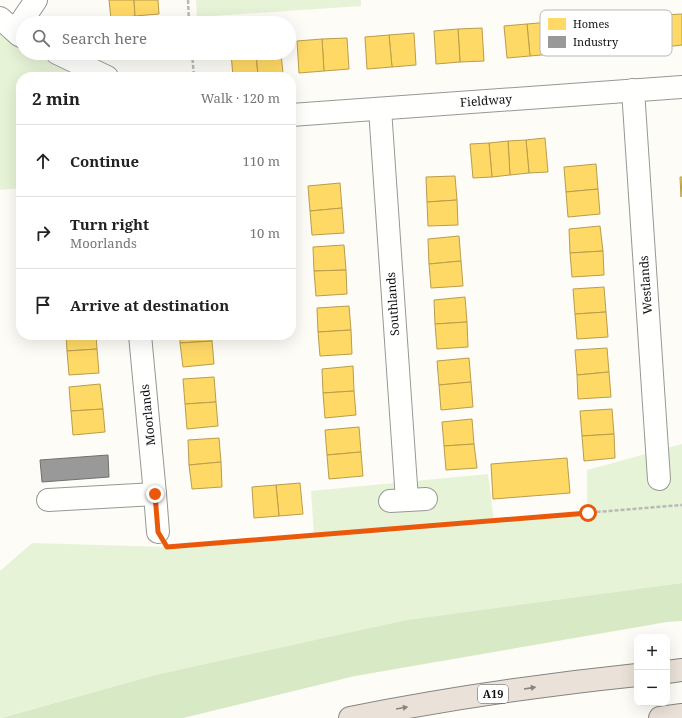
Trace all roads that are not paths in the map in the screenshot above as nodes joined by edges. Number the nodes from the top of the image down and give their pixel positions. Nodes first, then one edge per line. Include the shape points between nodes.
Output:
1 (36, 0) edge
2 (23, 16) edge
3 (71, 60) edge
4 (96, 72) edge
5 (682, 87) edge
6 (633, 90) junction
7 (380, 109) junction
8 (296, 115) edge
9 (140, 340) edge
10 (660, 479) dead end
11 (155, 494) junction
12 (48, 500) dead end
13 (408, 500) dead end
14 (158, 532) road end
15 (682, 670) edge
16 (670, 672) edge
17 (634, 675) edge
18 (682, 715) edge
19 (350, 718) edge
20 (660, 718) edge

1 - 2 street
3 - 4 street
5 - 6 street, Fieldway
6 - 7 street, Fieldway
6 - 10 street, Westlands
7 - 8 street, Fieldway
7 - 13 street, Southlands
9 - 11 street, Moorlands
11 - 12 street
11 - 14 street, Moorlands
15 - 16 highway
19 -> 17 highway, A19 via 402,707 569,682
18 - 20 highway

